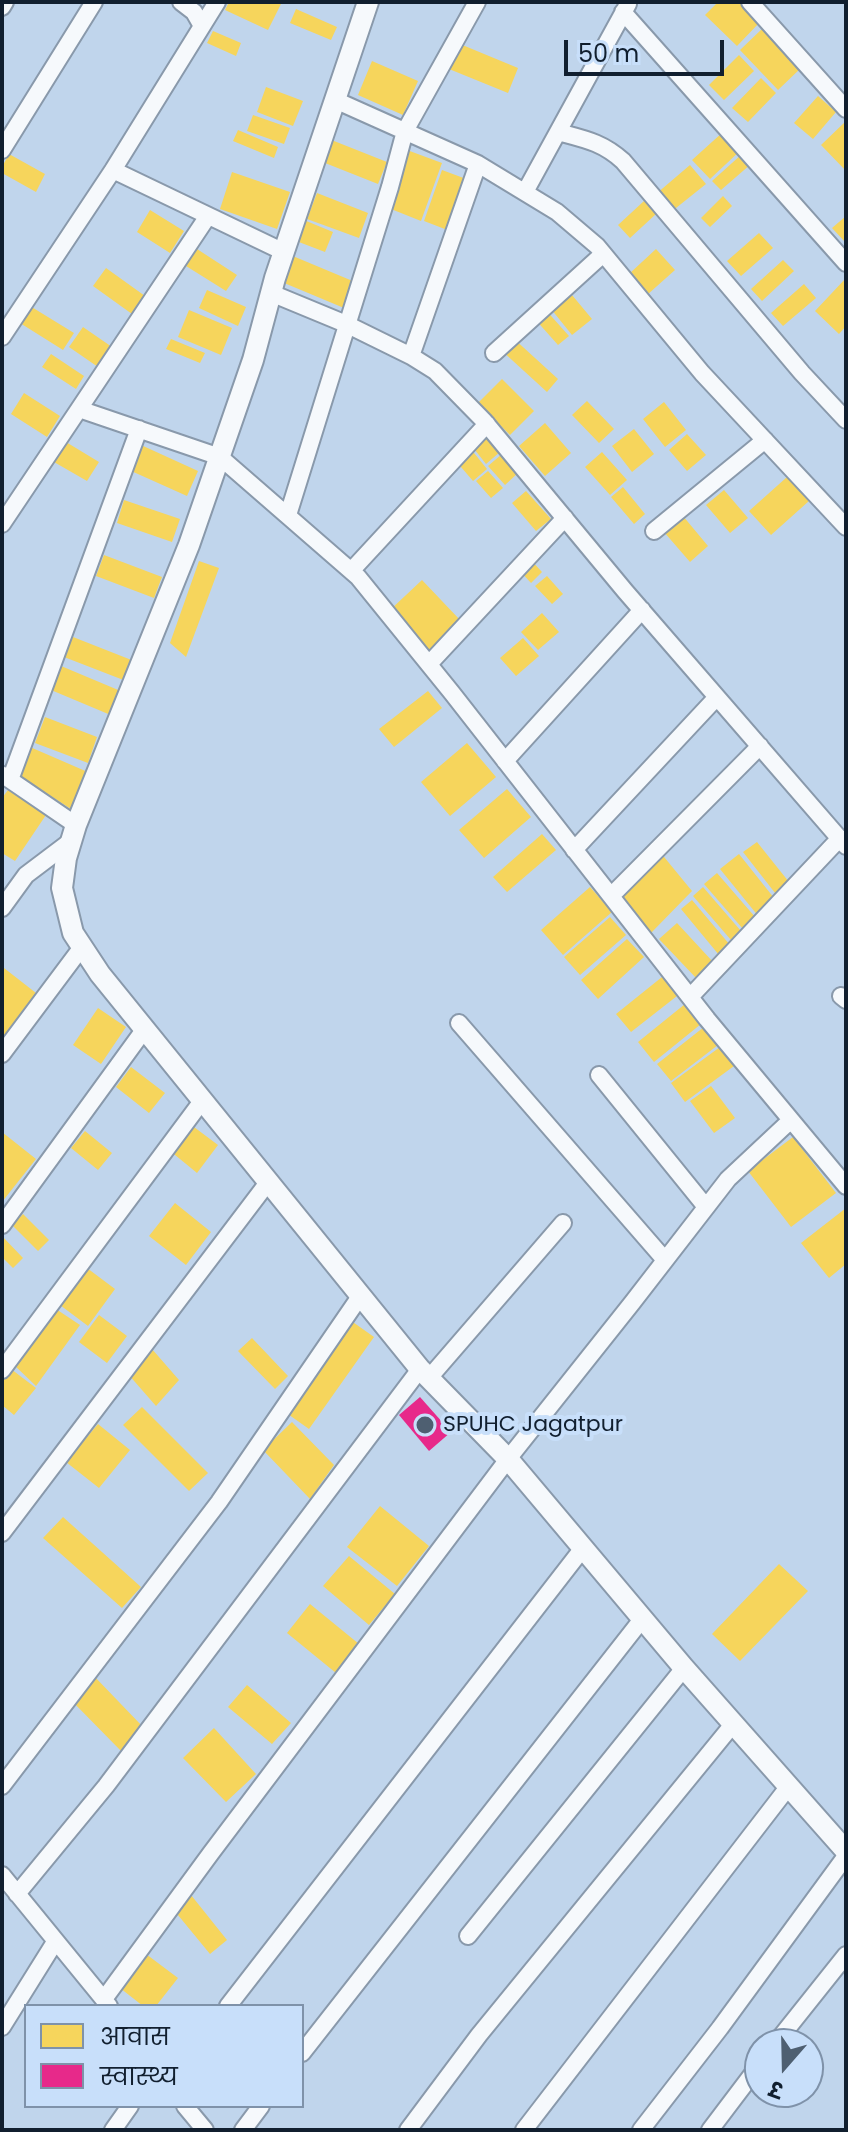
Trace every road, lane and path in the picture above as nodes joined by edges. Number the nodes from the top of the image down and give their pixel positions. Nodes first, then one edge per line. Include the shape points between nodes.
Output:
1 (5, 2) edge
2 (94, 2) edge
3 (181, 2) edge
4 (217, 2) edge
5 (368, 2) edge
6 (477, 2) edge
7 (750, 2) edge
8 (2, 7) edge
9 (626, 7) edge
10 (202, 26) junction
11 (335, 100) junction
12 (845, 107) edge
13 (405, 131) junction
14 (558, 132) junction
15 (2, 150) edge
16 (478, 164) junction
17 (113, 170) junction
18 (525, 192) junction
19 (208, 216) junction
20 (284, 252) junction
21 (603, 254) junction
22 (846, 263) edge
23 (271, 293) junction
24 (346, 324) junction
25 (2, 337) edge
26 (494, 353) dead end
27 (411, 356) junction
28 (79, 409) junction
29 (846, 420) edge
30 (487, 424) junction
31 (139, 429) junction
32 (765, 440) junction
33 (220, 457) junction
34 (288, 515) junction
35 (565, 518) junction
36 (2, 524) edge
37 (846, 527) edge
38 (654, 531) dead end
39 (351, 571) junction
40 (642, 610) junction
41 (429, 664) junction
42 (717, 697) junction
43 (760, 746) junction
44 (505, 761) junction
45 (6, 777) edge
46 (73, 833) junction
47 (843, 842) edge
48 (574, 850) junction
49 (611, 896) junction
50 (2, 908) edge
51 (82, 947) junction
52 (690, 997) junction
53 (459, 1023) dead end
54 (144, 1030) junction
55 (2, 1054) edge
56 (599, 1075) dead end
57 (202, 1101) junction
58 (791, 1120) junction
59 (269, 1181) junction
60 (846, 1186) edge
61 (706, 1207) junction
62 (563, 1223) dead end
63 (2, 1225) edge
64 (665, 1260) junction
65 (361, 1295) junction
66 (2, 1370) edge
67 (425, 1373) junction
68 (508, 1459) junction
69 (2, 1533) edge
70 (583, 1548) junction
71 (643, 1618) junction
72 (684, 1668) junction
73 (734, 1723) junction
74 (2, 1786) edge
75 (789, 1786) junction
76 (846, 1854) edge
77 (2, 1875) edge
78 (17, 1894) junction
79 (468, 1936) dead end
80 (55, 1942) junction
81 (846, 1955) edge
82 (107, 2003) edge
83 (230, 2004) edge
84 (2, 2027) edge
85 (788, 2028) edge
86 (304, 2050) edge
87 (744, 2085) edge
88 (129, 2108) edge
89 (187, 2108) edge
90 (260, 2108) edge
91 (113, 2130) edge
92 (205, 2130) edge
93 (243, 2130) edge
94 (408, 2130) edge
95 (524, 2130) edge
96 (641, 2130) edge
97 (710, 2130) edge

1 - 8 street
2 - 15 street
3 - 10 street
4 - 10 street
5 - 11 street
6 - 13 street
7 - 12 street
9 - 14 street
9 - 22 street
10 - 17 street
11 - 13 street
11 - 20 street
13 - 16 street
13 - 24 street
14 - 18 street
14 - 29 street via 599,143 623,161
16 - 18 street
16 - 27 street
17 - 19 street
17 - 25 street
18 - 21 street via 557,212
19 - 20 street
19 - 28 street
20 - 23 street
21 - 26 street
21 - 32 street
23 - 24 street
23 - 33 street
24 - 27 street
24 - 34 street
27 - 30 street via 435,371
28 - 31 street
28 - 36 street
30 - 35 street
30 - 39 street
31 - 33 street
31 - 45 street
32 - 37 street
32 - 38 street
33 - 34 street
33 - 46 street
34 - 39 street
35 - 40 street
35 - 41 street
39 - 41 street
40 - 42 street
40 - 44 street
41 - 44 street
42 - 43 street
42 - 48 street
43 - 47 street
43 - 49 street
44 - 48 street
45 - 46 street
46 - 50 street via 26,875
46 - 51 street via 62,888 73,933
47 - 52 street
48 - 49 street
49 - 52 street
51 - 54 street
51 - 55 street
52 - 58 street
53 - 64 street
54 - 57 street
54 - 63 street
56 - 61 street
57 - 59 street
57 - 66 street
58 - 60 street
58 - 61 street
59 - 65 street
59 - 69 street
61 - 64 street
62 - 67 street
64 - 68 street
65 - 67 street
65 - 74 street via 219,1502
67 - 68 street
67 - 78 street
68 - 70 street
68 - 82 street via 211,1853
70 - 71 street
70 - 83 street
71 - 72 street
71 - 86 street
72 - 73 street
72 - 79 street
73 - 75 street
73 - 94 street
75 - 76 street
75 - 95 street
76 - 96 street
77 - 78 street
78 - 80 street
80 - 82 street
80 - 84 street
81 - 85 street
87 - 97 street
88 - 91 street
89 - 92 street
90 - 93 street

